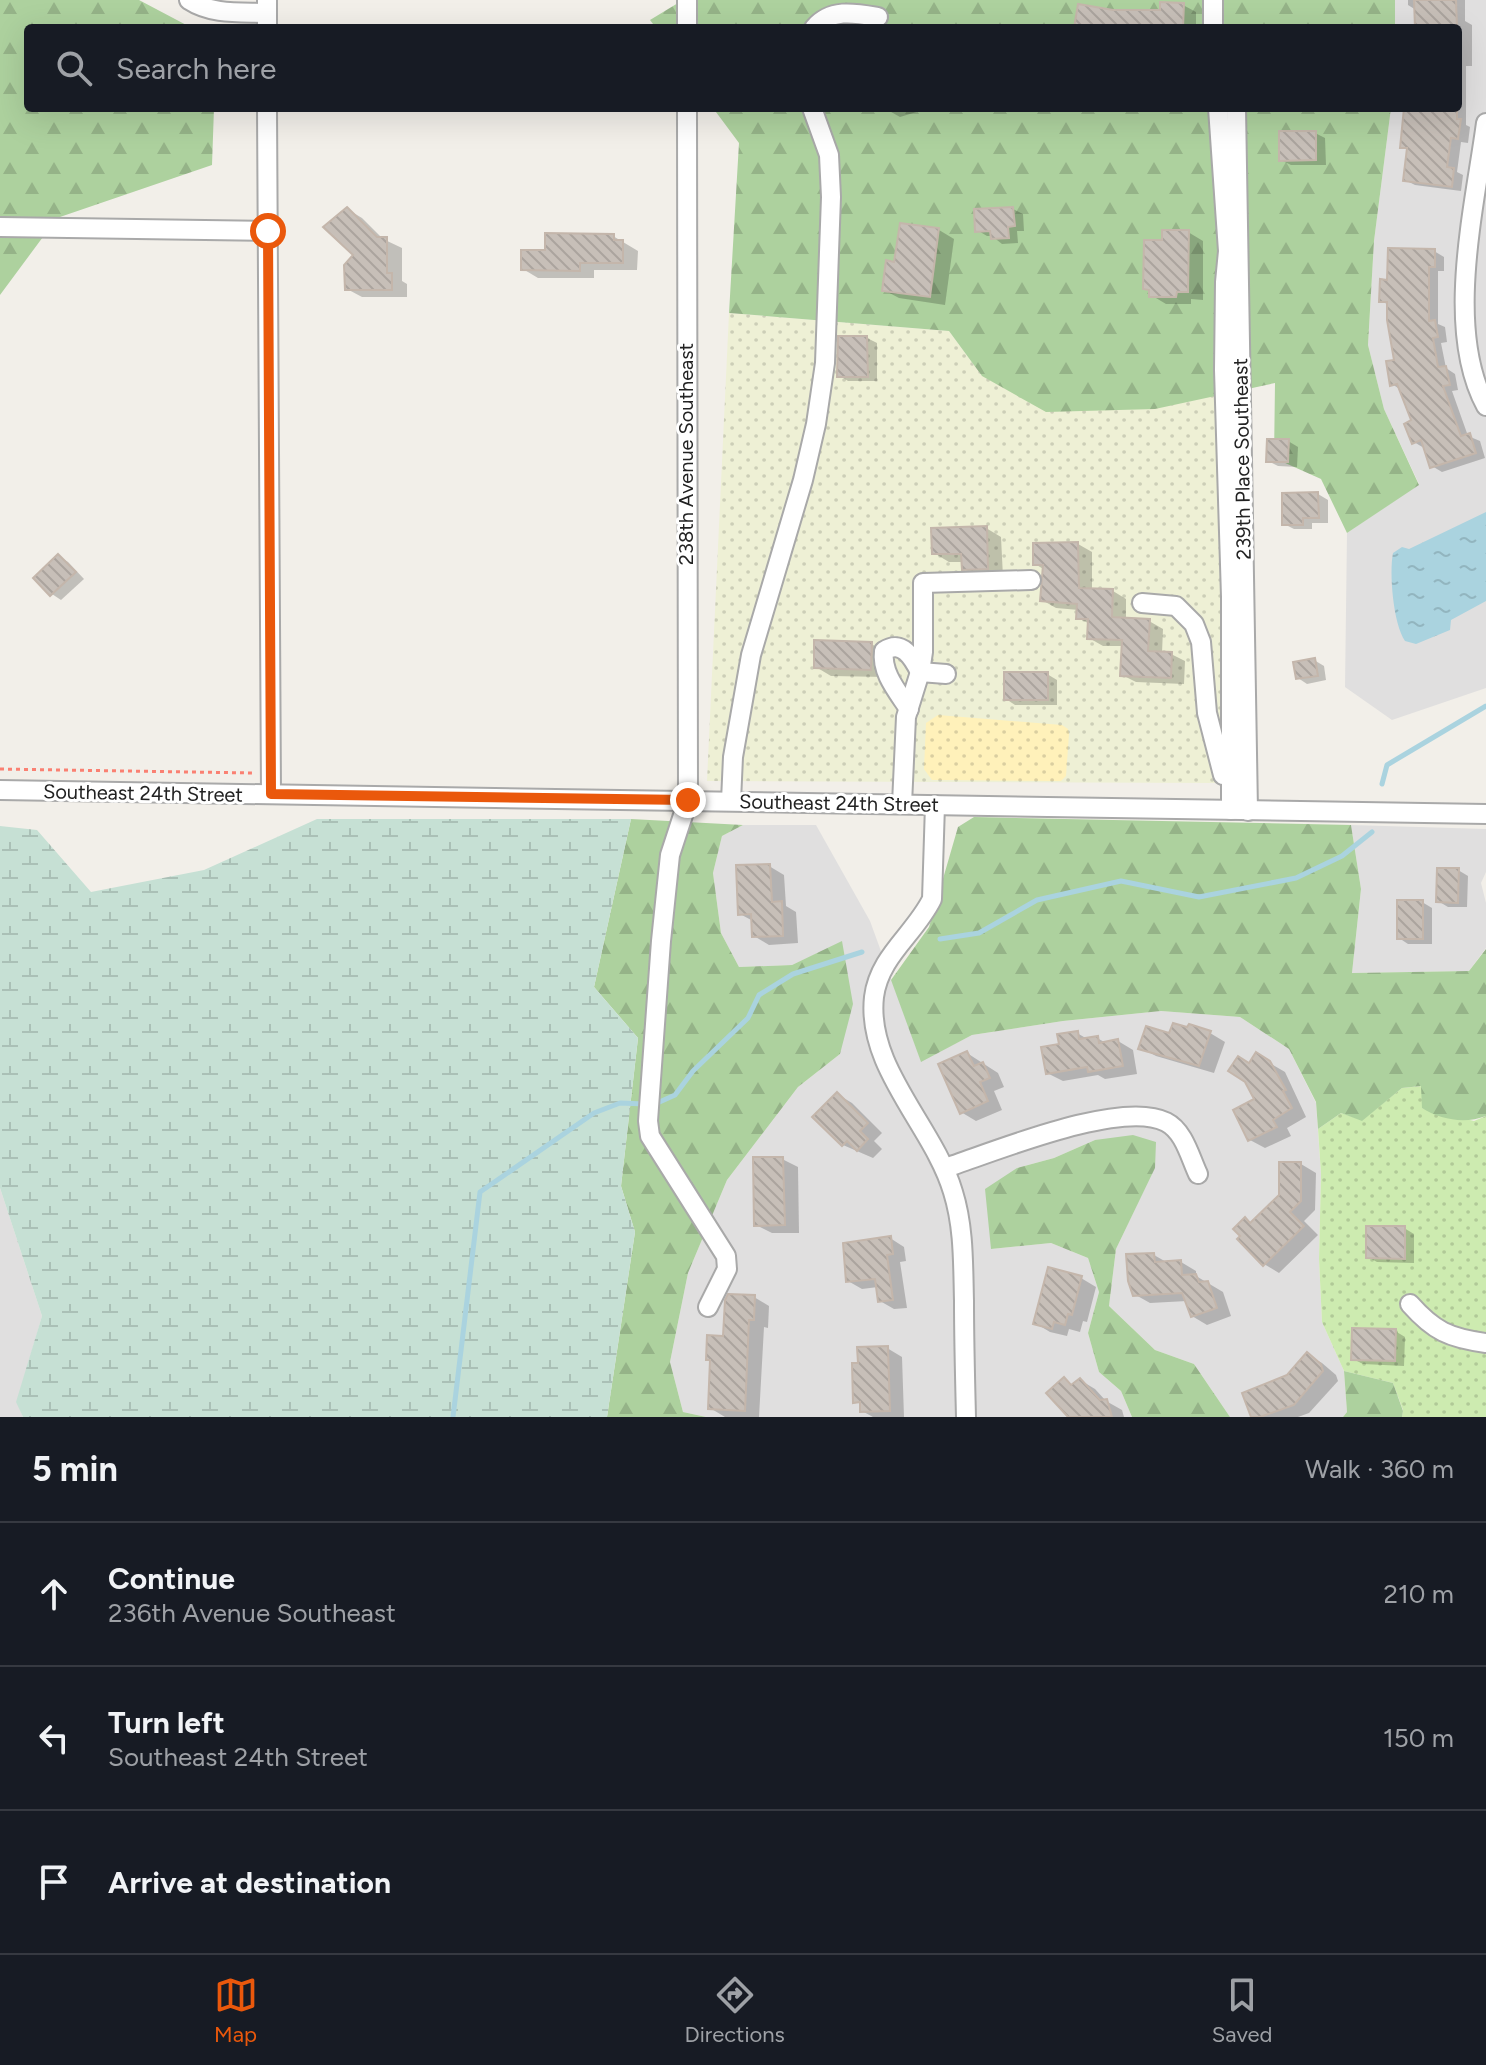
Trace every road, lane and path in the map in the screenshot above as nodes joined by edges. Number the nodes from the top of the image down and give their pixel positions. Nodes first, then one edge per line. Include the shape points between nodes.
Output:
1 (189, 0) edge
2 (687, 0) edge
3 (1213, 0) edge
4 (267, 14) edge
5 (878, 17) dead end
6 (687, 24) edge
7 (818, 24) edge
8 (1213, 24) edge
9 (267, 112) edge
10 (687, 112) edge
11 (813, 112) edge
12 (1218, 112) edge
13 (1236, 112) edge
14 (1486, 123) edge
15 (0, 227) edge
16 (268, 231) junction
17 (1477, 251) edge
18 (1486, 406) edge
19 (1031, 580) dead end
20 (1142, 603) dead end
21 (920, 672) junction
22 (946, 674) dead end
23 (909, 709) junction
24 (0, 769) edge
25 (249, 773) dead end
26 (0, 790) edge
27 (271, 794) junction
28 (688, 800) junction
29 (731, 801) junction
30 (902, 804) junction
31 (935, 805) junction
32 (1234, 810) junction
33 (1486, 814) edge
34 (945, 1168) junction
35 (1198, 1174) dead end
36 (1410, 1304) dead end
37 (708, 1307) dead end
38 (1486, 1343) edge
39 (966, 1417) edge

1 - 4 street via 214,11
2 - 6 street
3 - 8 street
5 - 7 street via 849,12
9 - 16 street
10 - 28 street, 238th Avenue Southeast
11 - 29 street via 829,155 825,363 803,480 751,655
12 - 32 street via 1228,251 1224,370
13 - 32 street, 239th Place Southeast
14 - 17 street
15 - 16 street
16 - 27 street
17 - 18 street via 1464,300 1465,333
19 - 21 street via 923,583
20 - 32 street via 1176,606 1194,624 1201,642 1207,713
21 - 22 street
21 - 23 street
21 - 23 street via 904,650 884,651 888,674
23 - 30 street
24 - 25 path
26 - 27 street, Southeast 24th Street
27 - 28 street, Southeast 24th Street
28 - 29 street, Southeast 24th Street
28 - 37 street, 238th Avenue Southeast via 670,855 650,1136 726,1256 727,1269
29 - 30 street, Southeast 24th Street
30 - 31 street, Southeast 24th Street
31 - 32 street, Southeast 24th Street
31 - 34 street via 932,899 879,976 873,1019 886,1063
32 - 33 street, Southeast 24th Street
34 - 35 street via 1081,1124 1135,1115 1174,1128
34 - 39 street via 962,1232
36 - 38 street via 1430,1326

